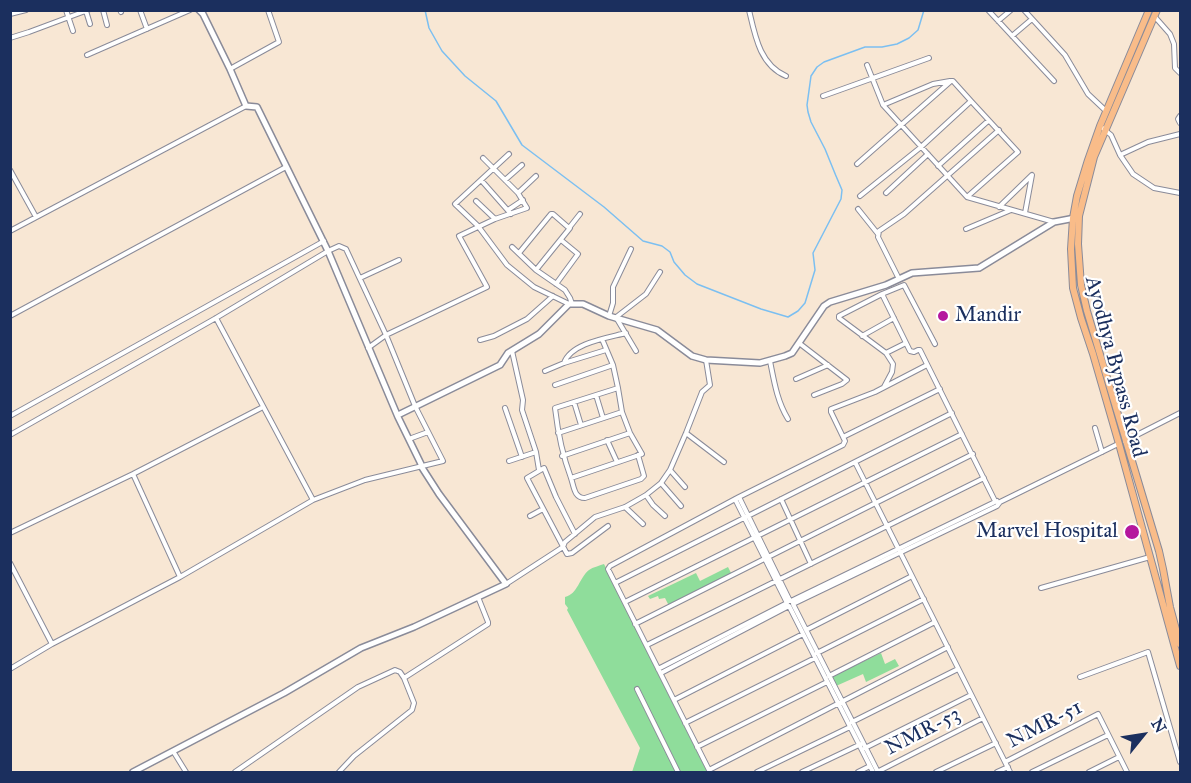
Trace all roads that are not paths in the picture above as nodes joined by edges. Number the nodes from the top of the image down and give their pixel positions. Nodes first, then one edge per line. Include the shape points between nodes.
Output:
1 (26, 10) edge
2 (66, 10) edge
3 (103, 10) edge
4 (140, 10) edge
5 (189, 10) edge
6 (199, 10) edge
7 (268, 10) edge
8 (748, 10) edge
9 (988, 10) edge
10 (1011, 10) edge
11 (1024, 10) edge
12 (1149, 10) edge
13 (86, 11) edge
14 (10, 14) edge
15 (1155, 14) edge
16 (68, 18) junction
17 (1032, 19) junction
18 (998, 21) junction
19 (90, 24) dead end
20 (107, 25) dead end
21 (147, 29) junction
22 (73, 31) dead end
23 (1012, 36) junction
24 (10, 38) edge
25 (87, 55) dead end
26 (929, 58) dead end
27 (867, 65) dead end
28 (230, 69) junction
29 (1180, 74) edge
30 (786, 76) dead end
31 (872, 77) junction
32 (951, 81) junction
33 (1054, 81) dead end
34 (823, 96) dead end
35 (970, 101) junction
36 (883, 105) junction
37 (246, 106) junction
38 (1106, 111) junction
39 (1180, 116) edge
40 (988, 121) junction
41 (1180, 123) edge
42 (902, 126) junction
43 (1103, 128) junction
44 (999, 130) junction
45 (1180, 134) edge
46 (921, 147) junction
47 (509, 154) dead end
48 (928, 154) junction
49 (1120, 155) junction
50 (483, 158) dead end
51 (522, 165) dead end
52 (857, 165) dead end
53 (938, 166) junction
54 (286, 167) junction
55 (494, 168) junction
56 (10, 170) edge
57 (536, 176) dead end
58 (947, 176) junction
59 (481, 180) junction
60 (505, 180) junction
61 (886, 193) dead end
62 (1180, 193) edge
63 (518, 194) junction
64 (860, 196) dead end
65 (967, 197) junction
66 (523, 200) junction
67 (476, 201) dead end
68 (999, 207) junction
69 (858, 209) dead end
70 (1011, 209) junction
71 (509, 212) junction
72 (1025, 213) junction
73 (580, 214) dead end
74 (36, 217) junction
75 (1076, 217) junction
76 (495, 219) junction
77 (1054, 222) junction
78 (478, 226) junction
79 (569, 228) junction
80 (966, 229) dead end
81 (10, 231) edge
82 (879, 235) junction
83 (561, 240) junction
84 (324, 241) junction
85 (512, 247) dead end
86 (631, 249) dead end
87 (328, 250) junction
88 (519, 253) junction
89 (399, 260) dead end
90 (536, 270) junction
91 (660, 272) dead end
92 (360, 278) junction
93 (899, 279) junction
94 (556, 284) junction
95 (882, 294) junction
96 (553, 296) junction
97 (570, 304) junction
98 (10, 316) edge
99 (614, 317) junction
100 (216, 318) junction
101 (894, 318) junction
102 (626, 333) junction
103 (386, 335) junction
104 (862, 336) junction
105 (602, 339) junction
106 (480, 340) dead end
107 (799, 343) junction
108 (906, 343) junction
109 (935, 344) dead end
110 (368, 348) junction
111 (606, 350) junction
112 (512, 351) junction
113 (636, 351) dead end
114 (886, 353) junction
115 (706, 360) junction
116 (770, 361) junction
117 (564, 363) junction
118 (927, 364) junction
119 (613, 365) junction
120 (828, 365) junction
121 (544, 371) dead end
122 (796, 379) dead end
123 (555, 385) dead end
124 (884, 387) junction
125 (618, 388) junction
126 (940, 389) junction
127 (596, 395) junction
128 (814, 395) dead end
129 (574, 402) junction
130 (415, 406) junction
131 (263, 407) junction
132 (505, 408) dead end
133 (622, 412) junction
134 (952, 413) junction
135 (1180, 413) edge
136 (398, 415) junction
137 (10, 416) edge
138 (603, 418) junction
139 (788, 419) dead end
140 (581, 425) junction
141 (1095, 428) dead end
142 (428, 432) junction
143 (558, 433) junction
144 (630, 433) junction
145 (687, 433) junction
146 (962, 434) junction
147 (10, 435) edge
148 (843, 437) junction
149 (409, 439) junction
150 (607, 440) junction
151 (1122, 442) junction
152 (536, 452) junction
153 (1102, 452) junction
154 (973, 454) junction
155 (638, 455) junction
156 (562, 456) junction
157 (522, 457) junction
158 (509, 461) dead end
159 (617, 462) junction
160 (724, 462) dead end
161 (855, 462) junction
162 (421, 466) junction
163 (539, 470) junction
164 (670, 470) junction
165 (133, 474) junction
166 (571, 478) junction
167 (984, 478) junction
168 (865, 482) junction
169 (661, 483) junction
170 (685, 487) dead end
171 (646, 495) junction
172 (737, 498) junction
173 (781, 499) junction
174 (313, 500) junction
175 (998, 501) junction
176 (876, 503) junction
177 (681, 506) dead end
178 (625, 507) junction
179 (543, 509) junction
180 (530, 516) dead end
181 (664, 516) dead end
182 (746, 517) junction
183 (791, 519) junction
184 (643, 524) dead end
185 (608, 526) dead end
186 (887, 526) junction
187 (10, 534) edge
188 (575, 534) junction
189 (756, 536) junction
190 (801, 542) junction
191 (563, 547) junction
192 (899, 551) junction
193 (1160, 555) junction
194 (1150, 557) junction
195 (767, 558) junction
196 (10, 563) edge
197 (811, 564) junction
198 (1163, 569) junction
199 (1154, 572) junction
200 (912, 576) junction
201 (180, 577) junction
202 (778, 580) junction
203 (615, 582) junction
204 (506, 584) junction
205 (1041, 588) dead end
206 (478, 597) junction
207 (924, 599) junction
208 (624, 602) junction
209 (790, 603) junction
210 (935, 622) junction
211 (635, 624) junction
212 (804, 632) junction
213 (52, 644) junction
214 (1180, 644) edge
215 (647, 645) junction
216 (948, 648) junction
217 (817, 653) junction
218 (815, 658) junction
219 (1180, 666) edge
220 (10, 669) edge
221 (958, 669) junction
222 (660, 671) junction
223 (829, 676) junction
224 (1080, 677) dead end
225 (404, 678) junction
226 (827, 682) junction
227 (637, 689) dead end
228 (971, 695) junction
229 (674, 699) junction
230 (840, 703) junction
231 (983, 718) junction
232 (686, 723) junction
233 (851, 724) junction
234 (1108, 735) junction
235 (996, 743) junction
236 (861, 744) junction
237 (697, 747) junction
238 (865, 748) junction
239 (173, 751) junction
240 (1119, 757) junction
241 (1005, 762) junction
242 (1180, 762) edge
243 (870, 766) junction
244 (1008, 767) junction
245 (709, 771) edge
246 (133, 772) edge
247 (186, 772) edge
248 (235, 772) edge
249 (339, 772) edge
250 (678, 772) edge
251 (757, 772) edge
252 (802, 772) edge
253 (858, 772) edge
254 (873, 772) edge
255 (878, 772) edge
256 (936, 772) edge
257 (997, 772) edge
258 (1010, 772) edge
259 (1032, 772) edge
260 (1089, 772) edge
261 (1127, 772) edge

1 - 14 street
2 - 16 street
3 - 20 street
4 - 21 street
5 - 21 street
6 - 28 street
7 - 28 street via 279,42
8 - 30 street via 762,53 777,72
9 - 18 street
10 - 18 street
11 - 17 street
12 - 38 main road, Ayodhya Bypass Road
13 - 16 street
13 - 19 street
15 - 29 street via 1170,34 1175,68
15 - 43 main road, Ayodhya Bypass Road
16 - 22 street
16 - 24 street
17 - 23 street
17 - 38 street via 1070,60 1088,94
18 - 23 street
21 - 25 street
23 - 33 street
26 - 31 street
27 - 31 street
28 - 37 street
31 - 34 street
31 - 36 street
32 - 35 street
32 - 36 street via 933,84
32 - 42 street
35 - 40 street
35 - 46 street
36 - 42 street
37 - 54 street via 257,107
37 - 74 street
38 - 43 main road, Ayodhya Bypass Road
39 - 41 street
40 - 44 street
40 - 53 street
42 - 46 street
42 - 52 street
43 - 49 street via 1111,135
43 - 75 main road, Ayodhya Bypass Road
44 - 58 street
44 - 65 street via 1018,152
45 - 49 street via 1148,142
46 - 48 street
46 - 64 street
47 - 55 street
48 - 53 street
48 - 61 street
49 - 62 street via 1133,174 1154,188
50 - 55 street
51 - 60 street
53 - 58 street
54 - 84 street
54 - 98 street
55 - 59 street
55 - 60 street
56 - 74 street
57 - 63 street
58 - 65 street
58 - 82 street via 879,231
59 - 71 street
59 - 78 street via 455,204
60 - 63 street
63 - 66 street
65 - 68 street
66 - 71 street
66 - 71 street via 527,208
67 - 76 street
68 - 70 street
68 - 72 street via 1032,175
69 - 82 street
70 - 72 street
70 - 80 street
71 - 76 street
72 - 77 street
73 - 79 street
74 - 81 street
75 - 77 street
75 - 151 main road, Ayodhya Bypass Road via 1081,285
76 - 78 street
77 - 93 street via 979,268 912,273
78 - 96 street via 507,265 534,287
78 - 103 street via 459,236 487,287
79 - 83 street
79 - 88 street via 551,214
82 - 93 street
83 - 90 street
83 - 94 street via 578,254
84 - 87 street
84 - 137 street
85 - 88 street
86 - 99 street via 613,287
87 - 92 street via 339,246 346,249
87 - 100 street
87 - 110 street
88 - 90 street
89 - 92 street
90 - 94 street
91 - 99 street via 644,296
92 - 103 street
93 - 107 street via 830,302
94 - 97 street via 565,290
95 - 101 street
95 - 104 street via 839,316
95 - 109 street via 904,285
96 - 97 street
96 - 106 street via 527,319
97 - 99 street via 584,304
97 - 112 street via 539,334
99 - 102 street
99 - 115 street via 657,330 692,356
100 - 131 street
100 - 147 street
101 - 104 street
101 - 108 street
102 - 105 street
102 - 113 street
103 - 110 street
103 - 130 street
104 - 114 street
105 - 111 street
105 - 117 street via 580,346
107 - 116 street via 792,353
107 - 120 street
108 - 114 street
108 - 118 street via 912,352 920,350
110 - 136 street
111 - 117 street
111 - 119 street
112 - 130 street via 500,365
112 - 152 street via 522,410
114 - 124 street via 893,364
115 - 116 street
115 - 145 street via 710,385 702,392
116 - 139 street via 777,395
117 - 121 street
118 - 124 street
118 - 126 street
119 - 123 street
119 - 125 street
120 - 122 street
120 - 128 street via 847,380
124 - 148 street via 831,409
125 - 127 street
125 - 133 street
126 - 134 street
126 - 148 street
127 - 129 street
127 - 138 street
129 - 140 street
129 - 143 street via 555,408
130 - 136 street
130 - 142 street
131 - 165 street
131 - 174 street
132 - 157 street
133 - 138 street
133 - 144 street
134 - 146 street
134 - 161 street
135 - 151 street
136 - 149 street
138 - 140 street
140 - 143 street
141 - 153 street
142 - 149 street
142 - 162 street via 443,461
143 - 156 street
144 - 150 street
144 - 155 street via 642,454
145 - 160 street
145 - 164 street
146 - 154 street
146 - 168 street
148 - 172 street via 843,446
149 - 162 street
150 - 156 street
150 - 159 street
151 - 153 street
151 - 193 main road, Ayodhya Bypass Road
151 - 194 main road, Ayodhya Bypass Road
152 - 157 street
152 - 163 street
153 - 175 street
154 - 167 street
154 - 176 street
155 - 159 street
155 - 166 street via 644,473 641,479 579,498
156 - 166 street
157 - 158 street
159 - 166 street
161 - 168 street
161 - 173 street
162 - 174 street via 365,480
162 - 204 street
163 - 179 street via 527,478
163 - 188 street via 544,468
164 - 169 street
164 - 170 street
165 - 187 street
165 - 201 street
167 - 175 street
167 - 186 street
168 - 176 street
168 - 183 street
169 - 171 street
169 - 177 street
171 - 178 street
171 - 181 street
172 - 182 street
172 - 203 street via 610,566
173 - 182 street
173 - 183 street
174 - 201 street
175 - 192 street via 997,506
176 - 186 street
176 - 190 street
178 - 184 street
178 - 188 street via 595,517
179 - 180 street
179 - 191 street
182 - 189 street
182 - 203 street
183 - 189 street
183 - 190 street
185 - 191 street via 572,553 567,554
186 - 192 street
186 - 197 street
188 - 191 street
189 - 195 street
189 - 208 street
190 - 195 street
190 - 197 street
191 - 204 street
192 - 200 street
192 - 209 street
193 - 194 main road
193 - 198 main road, Ayodhya Bypass Road
194 - 199 main road, Ayodhya Bypass Road
194 - 205 street
195 - 202 street
195 - 211 street
196 - 213 street
197 - 202 street
198 - 199 main road
198 - 214 main road, Ayodhya Bypass Road
199 - 219 main road, Ayodhya Bypass Road
200 - 207 street
200 - 212 street
201 - 213 street
202 - 209 street
202 - 215 street
203 - 208 street
204 - 206 street
206 - 225 street via 488,624
206 - 239 street via 361,648
207 - 210 street
207 - 217 street
208 - 211 street
209 - 212 street
209 - 222 street
210 - 216 street
210 - 223 street
211 - 215 street
212 - 217 street
212 - 218 street
212 - 229 street
213 - 220 street
215 - 222 street
216 - 221 street
216 - 230 street
217 - 223 street
218 - 226 street
218 - 232 street
221 - 228 street
221 - 233 street
222 - 229 street
223 - 230 street
224 - 242 street via 1148,652
225 - 248 street via 395,670 358,687
225 - 249 street via 414,703 412,710
226 - 230 street
226 - 237 street
227 - 250 street
228 - 231 street
228 - 238 street
229 - 232 street
230 - 233 street
230 - 245 street
231 - 235 street
231 - 255 street, NMR-53
232 - 237 street
233 - 236 street
233 - 251 street
234 - 240 street
234 - 241 street, NMR-51 via 1098,714
234 - 259 street
235 - 241 street
235 - 256 street
236 - 238 street
236 - 243 street
236 - 252 street
237 - 245 street
238 - 255 street
239 - 246 street
239 - 247 street
240 - 260 street
240 - 261 street
241 - 244 street
243 - 253 street
243 - 254 street
244 - 257 street
244 - 258 street

